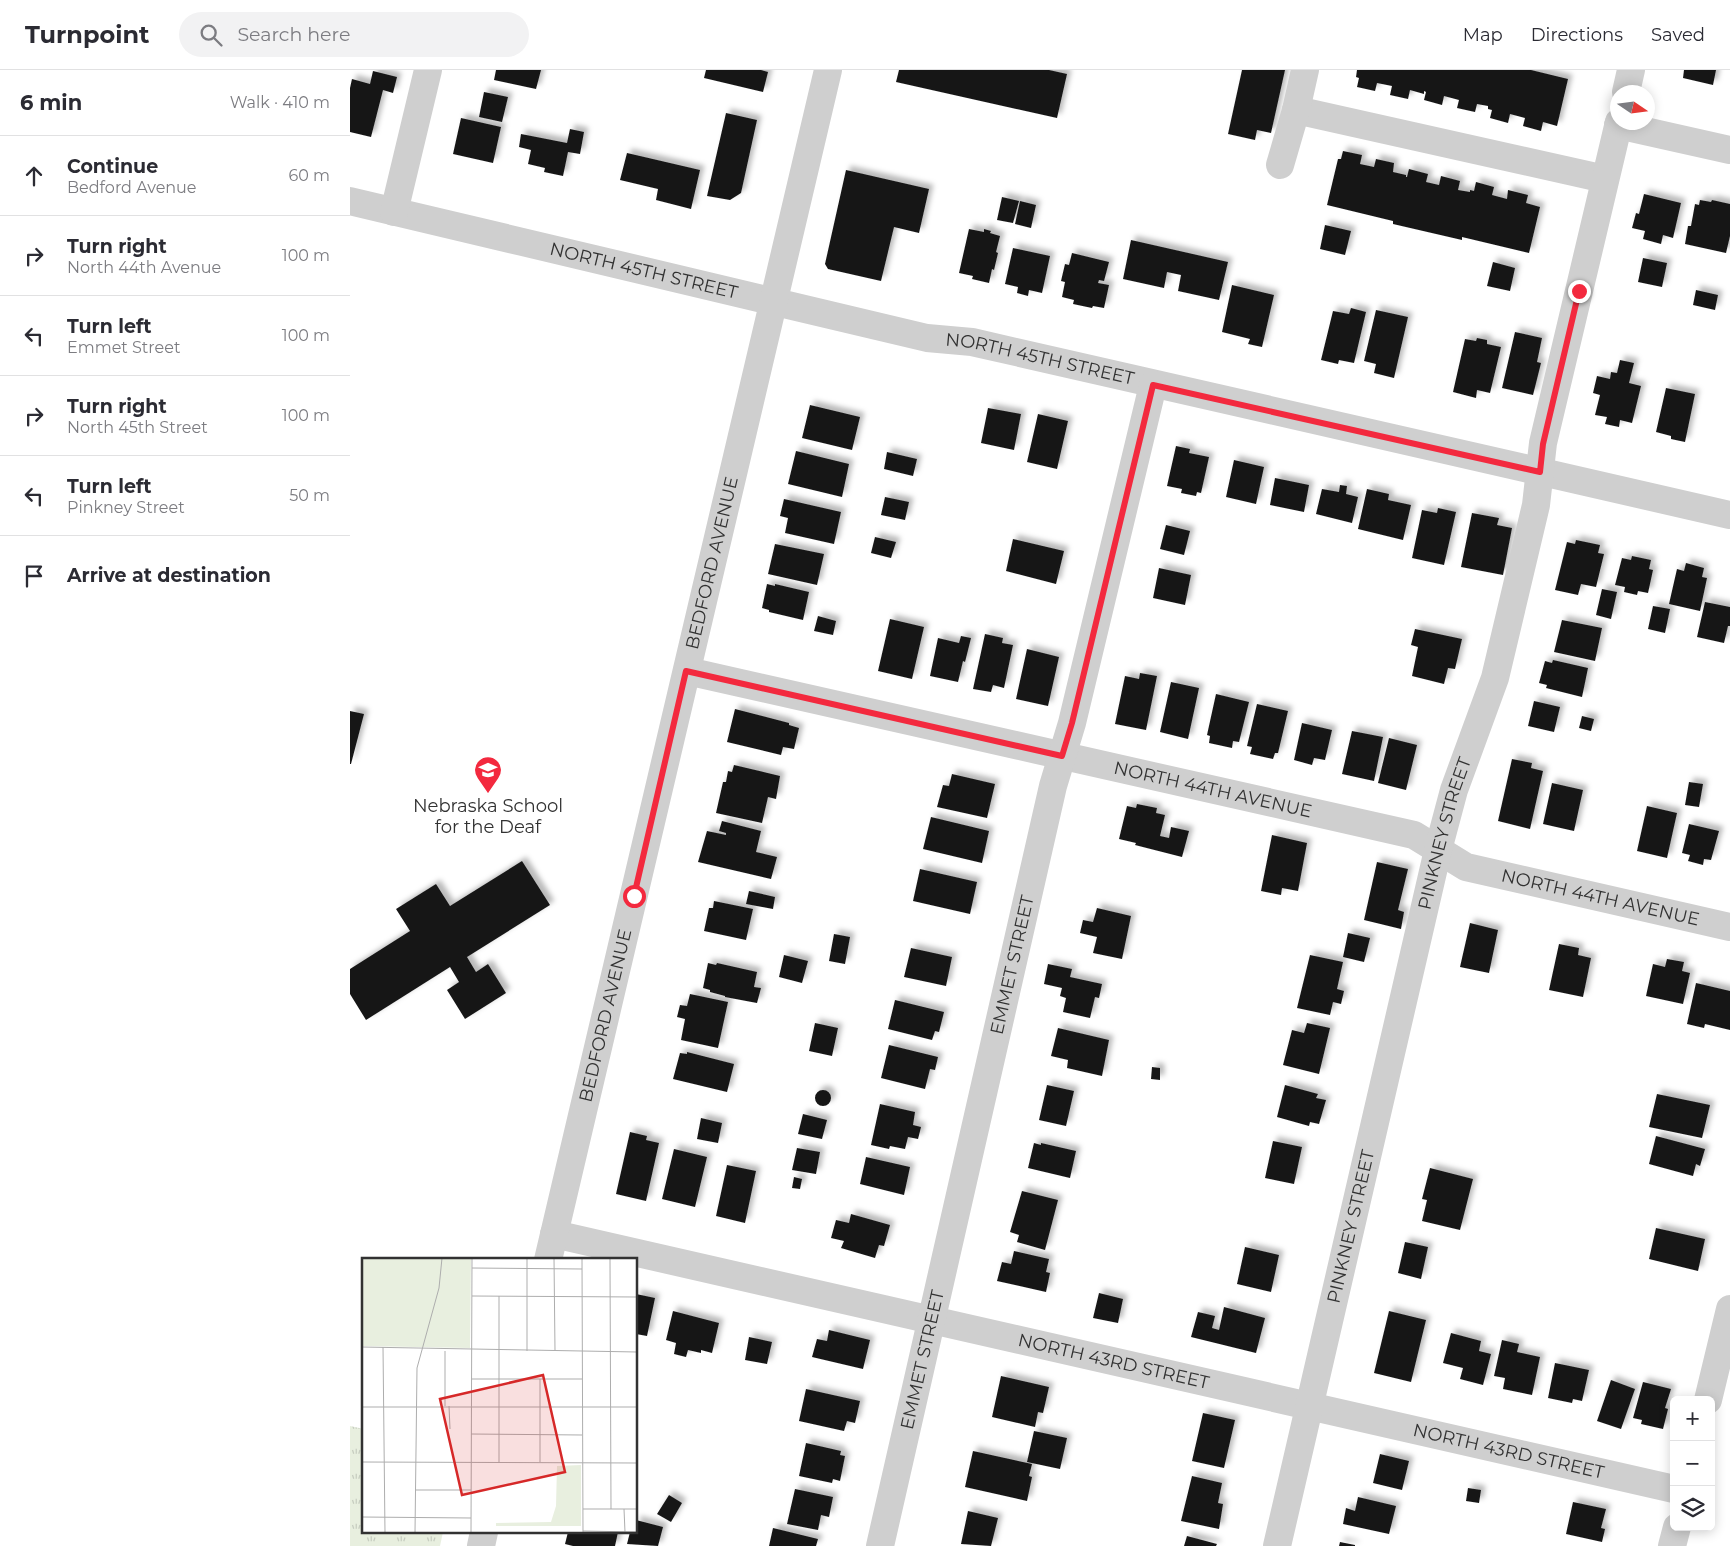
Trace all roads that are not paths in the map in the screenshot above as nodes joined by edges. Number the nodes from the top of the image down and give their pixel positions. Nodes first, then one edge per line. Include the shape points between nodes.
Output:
1 (428, 70) edge
2 (828, 70) edge
3 (1305, 70) edge
4 (1631, 70) edge
5 (1628, 85) edge
6 (1296, 110) junction
7 (1617, 130) edge
8 (1644, 130) edge
9 (1730, 150) edge
10 (1280, 164) dead end
11 (1605, 179) junction
12 (350, 201) edge
13 (394, 212) junction
14 (774, 300) junction
15 (1153, 385) junction
16 (1540, 472) junction
17 (1730, 515) edge
18 (686, 671) junction
19 (1062, 756) junction
20 (1438, 850) junction
21 (1730, 927) edge
22 (551, 1247) edge
23 (609, 1258) edge
24 (638, 1263) edge
25 (1730, 1308) edge
26 (932, 1319) junction
27 (1709, 1396) edge
28 (1310, 1406) junction
29 (1670, 1488) edge
30 (1676, 1531) edge
31 (880, 1546) edge
32 (1277, 1546) edge
33 (1672, 1546) edge

1 - 13 street
2 - 14 street, BEDFORD AVENUE
3 - 6 street
4 - 5 street
6 - 10 street
6 - 11 street
7 - 11 street, PINKNEY STREET
8 - 9 street
11 - 16 street, PINKNEY STREET via 1543,444
12 - 13 street, NORTH 45TH STREET
13 - 14 street, NORTH 45TH STREET
14 - 15 street, NORTH 45TH STREET via 927,338 972,342
14 - 18 street, BEDFORD AVENUE
15 - 16 street, NORTH 45TH STREET
15 - 19 street, EMMET STREET
16 - 17 street, NORTH 45TH STREET
16 - 20 street, PINKNEY STREET via 1536,505 1495,678 1454,790
18 - 19 street, NORTH 44TH AVENUE
18 - 22 street, BEDFORD AVENUE
19 - 20 street, NORTH 44TH AVENUE via 1414,835
19 - 26 street, EMMET STREET
20 - 21 street, NORTH 44TH AVENUE via 1466,867
20 - 28 street, PINKNEY STREET
22 - 23 street, NORTH 43RD STREET
24 - 26 street, NORTH 43RD STREET
25 - 27 street
26 - 28 street, NORTH 43RD STREET
26 - 31 street, EMMET STREET
28 - 29 street, NORTH 43RD STREET
28 - 32 street, PINKNEY STREET
30 - 33 street

